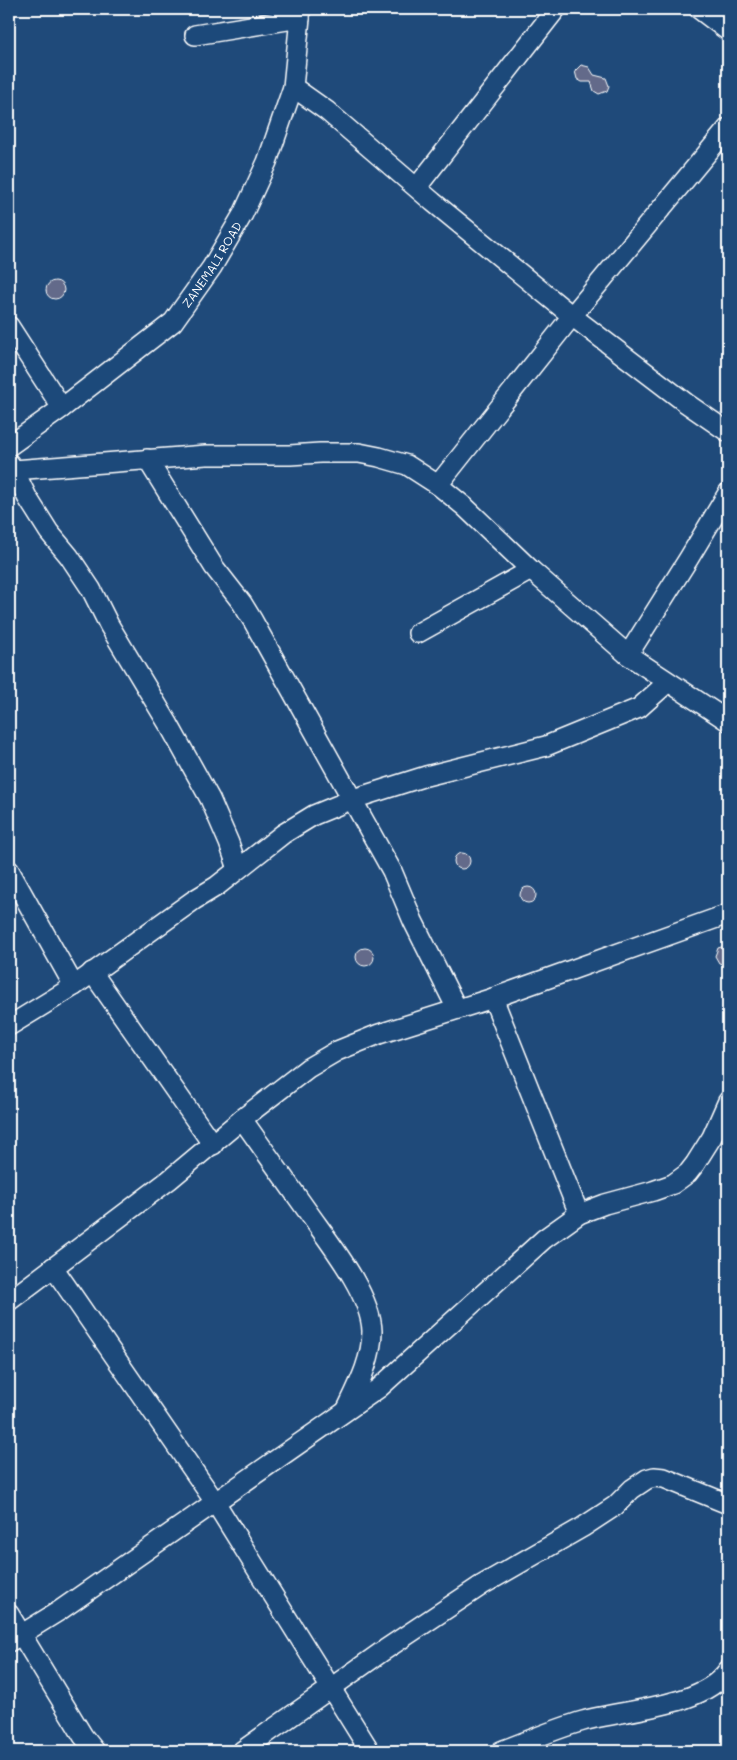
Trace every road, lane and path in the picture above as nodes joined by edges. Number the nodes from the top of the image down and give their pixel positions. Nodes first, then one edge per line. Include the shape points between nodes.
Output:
1 (556, 9) edge
2 (699, 9) edge
3 (299, 14) edge
4 (728, 31) edge
5 (195, 35) dead end
6 (293, 87) junction
7 (728, 128) edge
8 (417, 187) junction
9 (572, 316) junction
10 (9, 326) edge
11 (62, 408) junction
12 (728, 432) edge
13 (9, 446) edge
14 (147, 459) junction
15 (12, 466) edge
16 (438, 485) junction
17 (728, 493) edge
18 (531, 570) junction
19 (418, 633) dead end
20 (628, 655) junction
21 (668, 682) junction
22 (728, 721) edge
23 (353, 799) junction
24 (238, 869) junction
25 (9, 870) edge
26 (728, 914) edge
27 (92, 972) junction
28 (74, 986) junction
29 (493, 998) junction
30 (457, 1009) junction
31 (9, 1026) edge
32 (728, 1101) edge
33 (242, 1119) junction
34 (213, 1145) junction
35 (579, 1214) junction
36 (53, 1267) junction
37 (9, 1301) edge
38 (346, 1410) junction
39 (214, 1502) junction
40 (728, 1504) edge
41 (9, 1614) edge
42 (15, 1638) edge
43 (728, 1670) edge
44 (332, 1688) junction
45 (95, 1751) edge
46 (242, 1751) edge
47 (370, 1751) edge
48 (501, 1751) edge

1 - 8 street
2 - 4 street
3 - 5 street
3 - 6 street, ZANEMALI ROAD
6 - 8 street via 327,111
6 - 11 street, ZANEMALI ROAD via 267,162 243,214 212,267 173,322
7 - 9 street
8 - 9 street
9 - 12 street
9 - 16 street
10 - 11 street
11 - 13 street, ZANEMALI ROAD
14 - 15 street
14 - 16 street via 359,453 407,465
14 - 23 street via 214,567 253,621
15 - 24 street via 49,532 91,589 169,725 210,800
16 - 18 street via 466,507
17 - 20 street
18 - 19 street
18 - 20 street
20 - 21 street
21 - 22 street
21 - 23 street via 639,708 546,746 426,776
23 - 24 street via 314,815
23 - 30 street via 392,871
24 - 27 street
25 - 28 street
26 - 29 street
27 - 28 street
27 - 34 street
28 - 31 street
29 - 30 street
29 - 35 street
30 - 33 street via 337,1051 308,1068
32 - 35 street via 712,1137 688,1172 673,1184
33 - 34 street
33 - 38 street via 346,1266 368,1307 372,1330 370,1353
34 - 36 street
35 - 38 street via 544,1239 379,1388
36 - 37 street
36 - 39 street
38 - 39 street
39 - 42 street via 59,1611
39 - 44 street
40 - 44 street via 664,1478 647,1479 615,1506 482,1584
41 - 42 street
42 - 45 street
43 - 48 street via 712,1685 677,1701 584,1721
44 - 46 street
44 - 47 street

